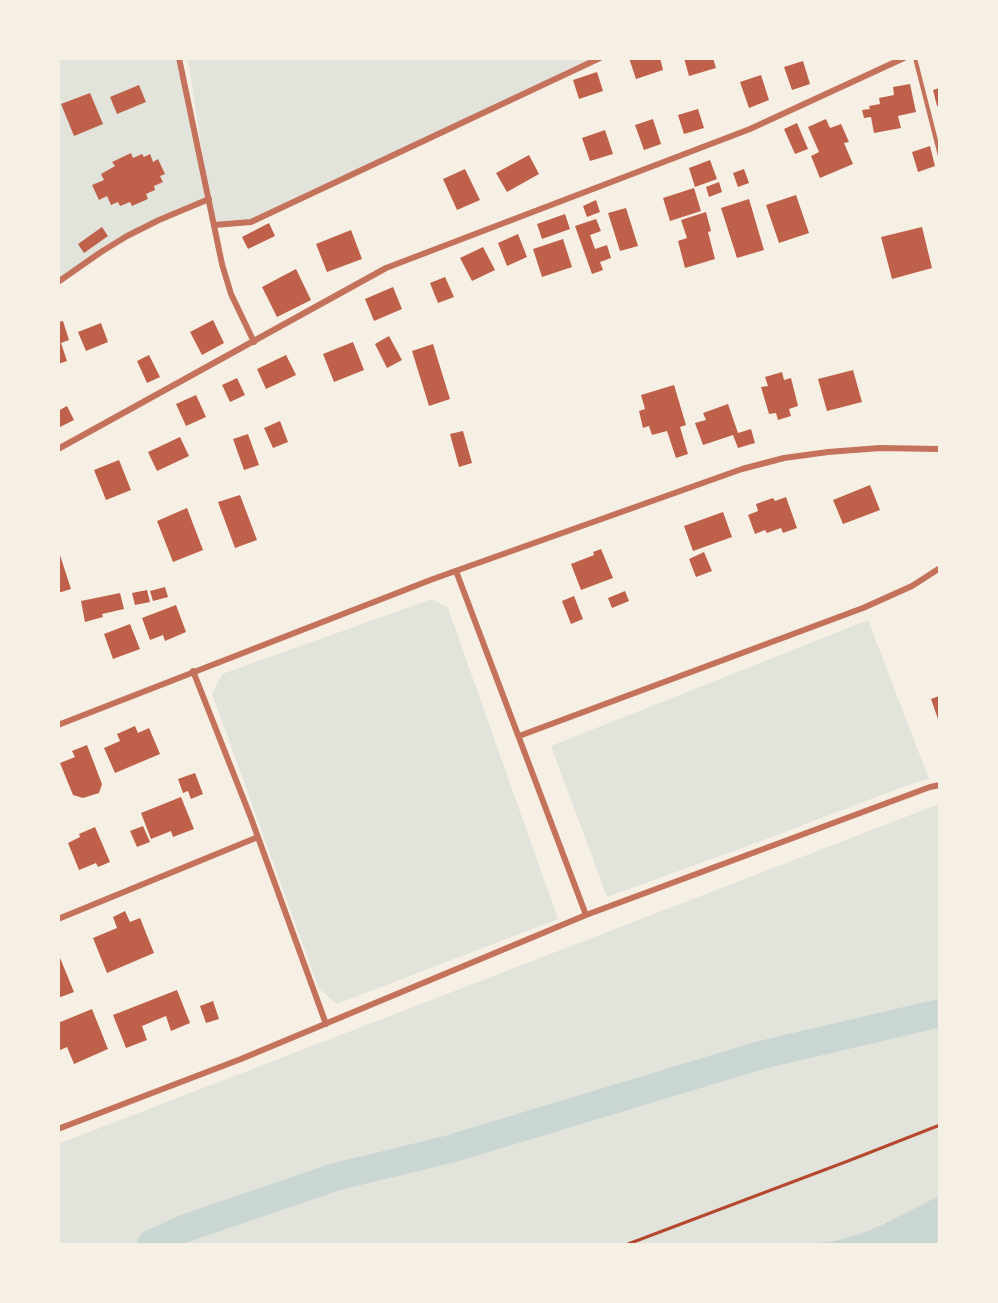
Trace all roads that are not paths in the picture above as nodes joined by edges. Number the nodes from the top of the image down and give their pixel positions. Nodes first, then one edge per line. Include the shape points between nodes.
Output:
1 (179, 58) edge
2 (600, 58) edge
3 (904, 58) edge
4 (915, 58) edge
5 (939, 156) edge
6 (209, 199) junction
7 (214, 225) junction
8 (58, 282) edge
9 (254, 342) junction
10 (58, 449) edge
11 (939, 449) edge
12 (939, 568) edge
13 (456, 571) junction
14 (193, 671) junction
15 (58, 725) edge
16 (519, 736) junction
17 (939, 785) edge
18 (258, 837) junction
19 (586, 915) junction
20 (58, 919) edge
21 (326, 1024) junction
22 (58, 1129) edge

1 - 6 street
2 - 7 street via 251,222
3 - 9 street via 750,129 386,268
4 - 5 lane
6 - 7 street
6 - 8 street via 127,236
7 - 9 street via 231,294
9 - 10 street
11 - 13 street via 828,452 742,469
12 - 16 street via 912,586 863,608
13 - 14 street
13 - 16 street
14 - 15 street
14 - 18 street
16 - 19 street
17 - 19 street
18 - 20 street
18 - 21 street
19 - 21 street
21 - 22 street

